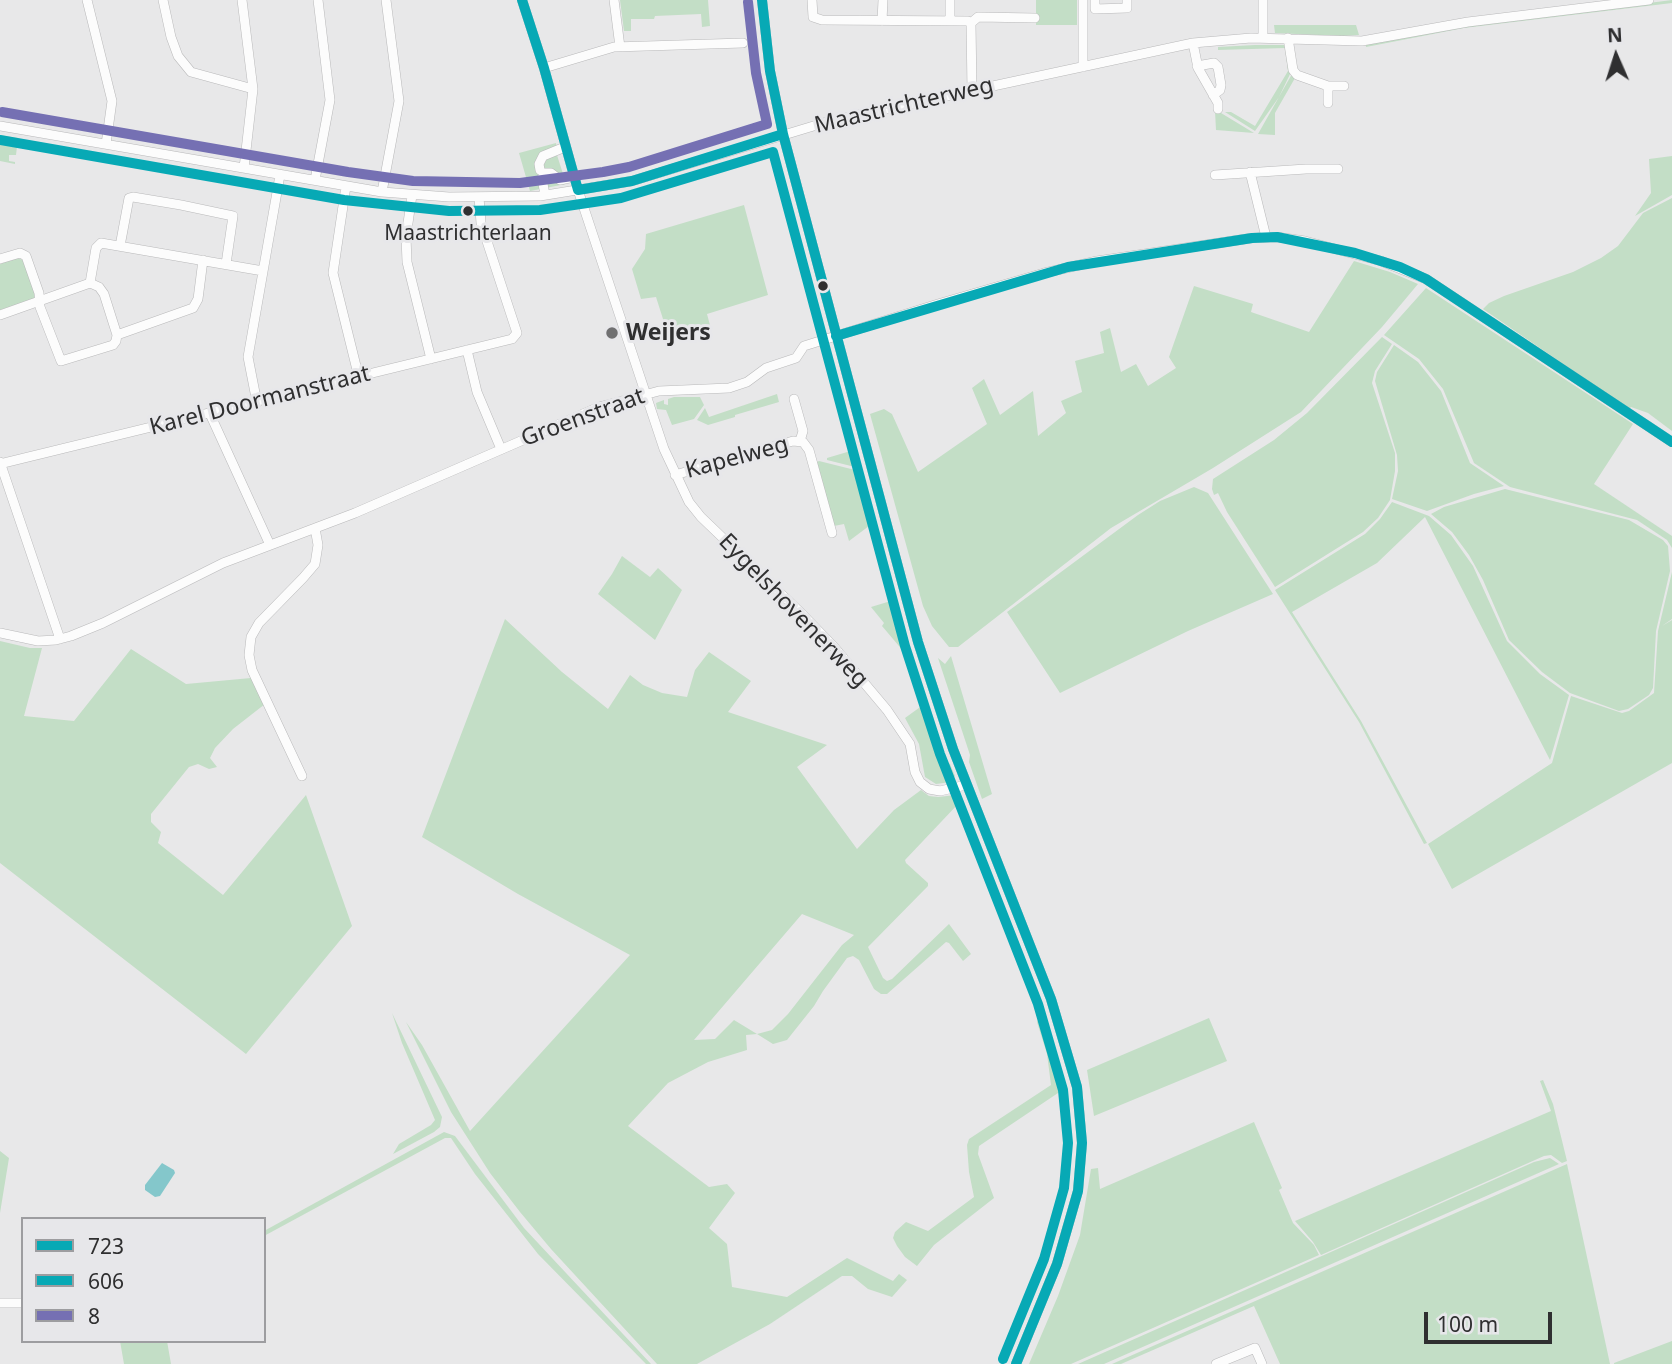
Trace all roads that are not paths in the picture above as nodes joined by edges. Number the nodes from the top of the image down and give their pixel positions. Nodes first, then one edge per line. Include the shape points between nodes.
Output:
1 (88, 0) edge
2 (163, 0) edge
3 (242, 0) edge
4 (318, 0) edge
5 (386, 0) edge
6 (522, 0) edge
7 (614, 0) edge
8 (762, 0) edge
9 (812, 0) edge
10 (883, 0) edge
11 (950, 0) edge
12 (1083, 0) edge
13 (1095, 0) edge
14 (1127, 0) edge
15 (1263, 0) edge
16 (1649, 0) edge
17 (1035, 18) dead end
18 (883, 21) junction
19 (950, 21) junction
20 (971, 23) junction
21 (1263, 38) junction
22 (1288, 38) junction
23 (743, 43) dead end
24 (1193, 43) junction
25 (620, 47) junction
26 (1197, 66) junction
27 (1083, 67) junction
28 (544, 68) junction
29 (1328, 86) junction
30 (1344, 86) dead end
31 (253, 89) junction
32 (972, 91) junction
33 (1213, 95) junction
34 (1328, 103) dead end
35 (1218, 109) dead end
36 (0, 126) edge
37 (783, 134) junction
38 (106, 144) junction
39 (565, 147) junction
40 (244, 168) junction
41 (1338, 169) dead end
42 (1250, 172) junction
43 (280, 174) junction
44 (542, 174) junction
45 (1215, 175) dead end
46 (574, 177) junction
47 (315, 180) junction
48 (346, 186) junction
49 (578, 190) junction
50 (382, 192) junction
51 (412, 195) junction
52 (545, 195) junction
53 (479, 197) junction
54 (1266, 237) junction
55 (120, 246) junction
56 (0, 260) edge
57 (203, 260) junction
58 (226, 264) junction
59 (263, 271) junction
60 (89, 284) junction
61 (40, 301) junction
62 (0, 315) edge
63 (117, 335) junction
64 (836, 336) junction
65 (467, 350) junction
66 (431, 359) junction
67 (359, 378) junction
68 (645, 393) junction
69 (794, 399) dead end
70 (257, 403) junction
71 (210, 414) junction
72 (800, 441) junction
73 (1672, 442) edge
74 (502, 449) junction
75 (0, 463) edge
76 (675, 475) junction
77 (315, 528) junction
78 (832, 533) dead end
79 (270, 545) junction
80 (0, 633) edge
81 (60, 639) junction
82 (302, 776) dead end
83 (966, 785) junction
84 (0, 1303) edge
85 (21, 1303) edge
86 (1016, 1364) edge
87 (1216, 1364) edge
88 (1262, 1364) edge

1 - 38 street via 111,101
2 - 31 street via 178,56 191,72
3 - 31 street
4 - 47 street via 330,100
5 - 50 street via 399,101
6 - 28 street, Eygelshovenerweg
7 - 25 street
8 - 37 street
9 - 18 street via 816,19
10 - 18 street
11 - 19 street
12 - 13 street
12 - 27 street
13 - 14 street via 1095,9 1127,8
15 - 21 street
16 - 22 street, Maastrichterweg via 1468,22 1380,39
17 - 20 street via 978,17
18 - 19 street
19 - 20 street
20 - 32 street
21 - 22 street, Maastrichterweg
21 - 24 street, Maastrichterweg
22 - 29 street via 1295,73
23 - 25 street
24 - 26 street
24 - 27 street, Maastrichterweg
25 - 28 street
26 - 33 street
26 - 33 street via 1214,63 1218,67 1221,85
27 - 32 street, Maastrichterweg
28 - 39 street, Eygelshovenerweg
29 - 30 street
29 - 34 street
31 - 40 street
32 - 37 street, Maastrichterweg
33 - 35 street
36 - 38 street
37 - 49 street, Maastrichterweg via 632,181
37 - 64 street
38 - 40 street
39 - 44 street via 546,154 539,164
39 - 46 street, Eygelshovenerweg
40 - 43 street
41 - 42 street
42 - 45 street
42 - 54 street
43 - 47 street
43 - 59 street
44 - 46 street via 551,173 560,180
44 - 52 street
46 - 49 street, Eygelshovenerweg
47 - 48 street
48 - 50 street
48 - 67 street via 333,273
49 - 52 street
49 - 68 street, Eygelshovenerweg
50 - 51 street
51 - 53 street
51 - 66 street via 407,262
52 - 53 street
53 - 65 street, Karel Doormanstraat via 481,223 517,333 512,339
54 - 64 street, Groenstraat via 1068,267
54 - 73 street, Groenstraat via 1355,253 1426,279
55 - 57 street
55 - 58 street via 129,198 181,205 233,216
55 - 60 street via 97,246
56 - 61 street via 25,255
57 - 58 street
57 - 63 street via 193,308
58 - 59 street
59 - 70 street via 248,357
60 - 61 street
60 - 63 street via 102,291
61 - 62 street
61 - 63 street via 61,361 113,345
64 - 68 street, Groenstraat via 804,346 796,358 729,388
64 - 83 street via 918,642
65 - 66 street, Karel Doormanstraat
65 - 74 street via 477,392
66 - 67 street, Karel Doormanstraat
67 - 70 street, Karel Doormanstraat
68 - 74 street, Groenstraat via 578,415
68 - 76 street, Eygelshovenerweg
69 - 72 street, Kapelweg via 803,430
70 - 71 street, Karel Doormanstraat
71 - 75 street, Karel Doormanstraat
71 - 79 street
72 - 76 street, Kapelweg
72 - 78 street, Kapelweg via 809,450
74 - 77 street, Groenstraat
75 - 81 street
76 - 83 street, Eygelshovenerweg via 701,517 834,647 897,722 910,744 920,782 934,791
77 - 79 street, Groenstraat
77 - 82 street via 315,564 258,622 249,655
79 - 81 street, Groenstraat via 103,624
80 - 81 street, Groenstraat via 38,641
83 - 86 street via 1051,999 1070,1058 1081,1121 1080,1172 1067,1234
84 - 85 street
87 - 88 street via 1255,1348

